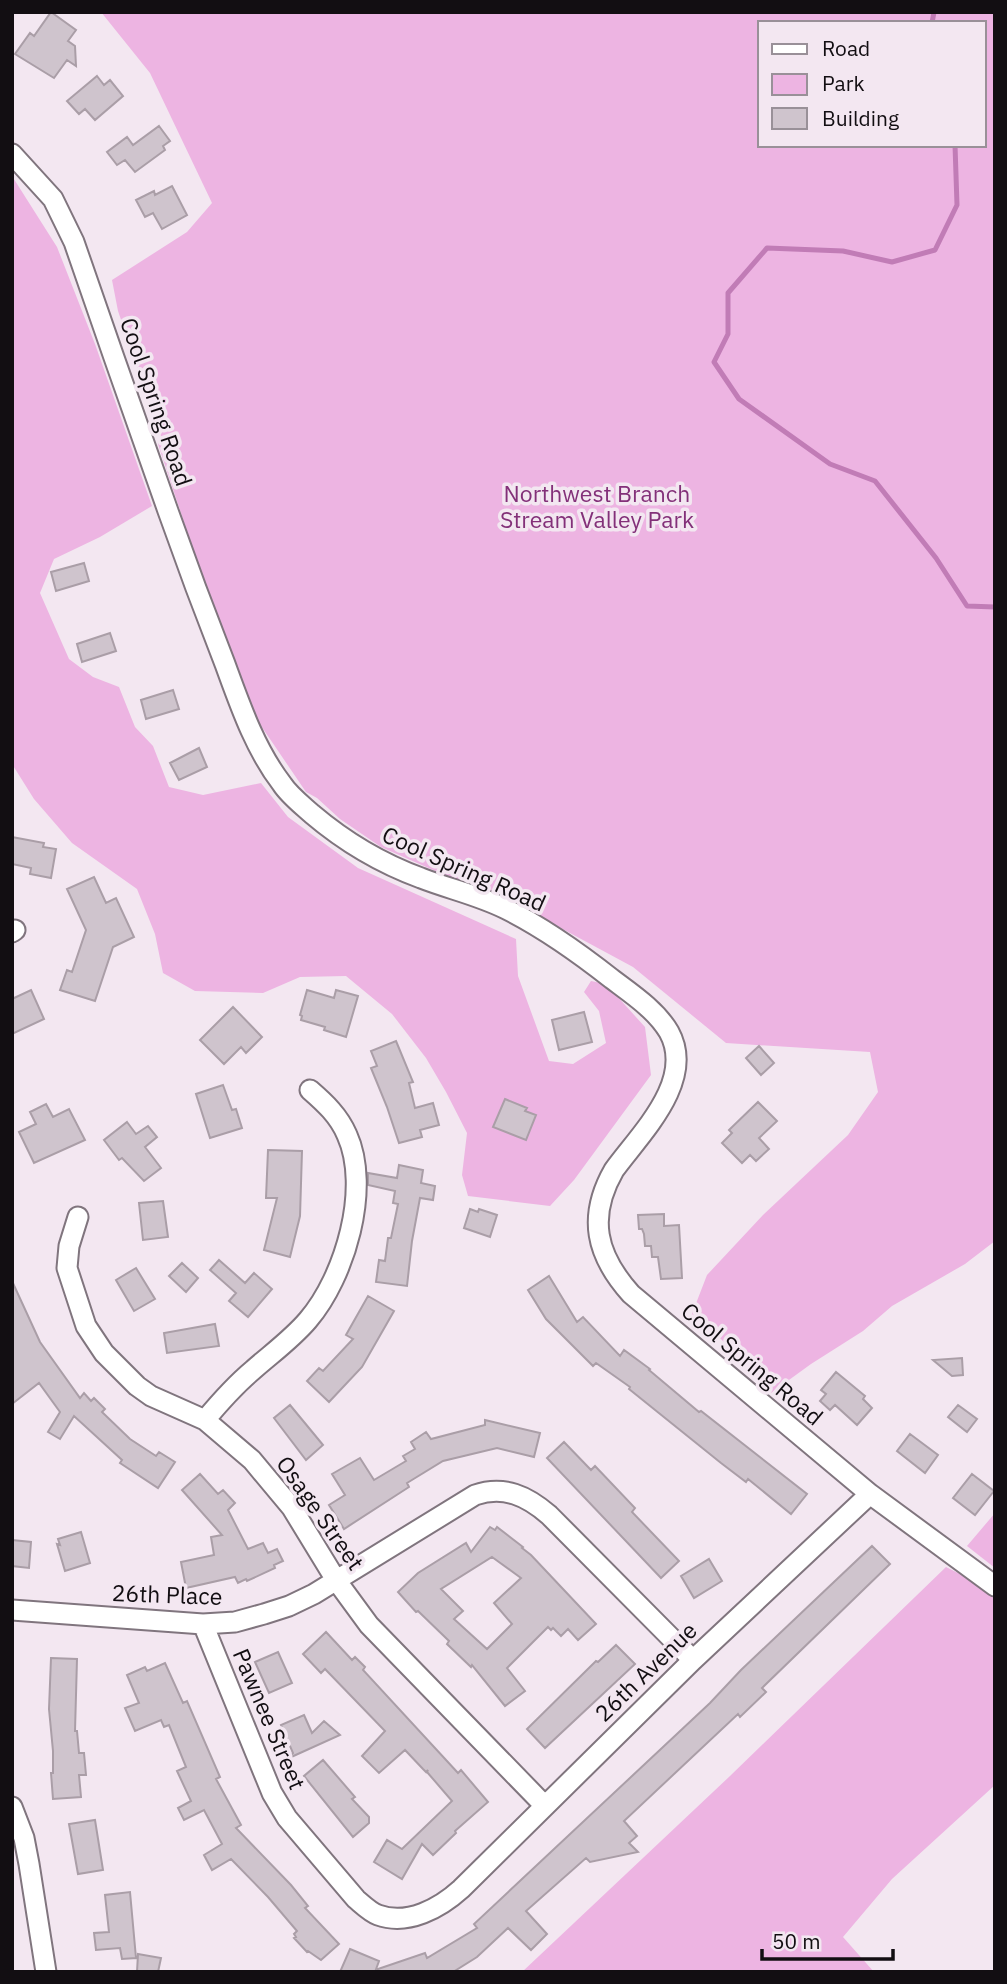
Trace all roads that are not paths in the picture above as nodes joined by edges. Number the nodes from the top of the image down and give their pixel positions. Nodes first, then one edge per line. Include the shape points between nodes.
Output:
1 (12, 154) edge
2 (310, 1090) dead end
3 (78, 1217) dead end
4 (205, 1420) junction
5 (870, 1494) junction
6 (336, 1580) junction
7 (995, 1586) edge
8 (12, 1610) edge
9 (203, 1624) junction
10 (693, 1660) junction
11 (545, 1805) junction
12 (12, 1807) edge
13 (461, 1889) joint
14 (46, 1972) edge

1 - 5 street, Cool Spring Road via 53,199 74,242 188,568 263,756 283,787 352,845 538,926 656,1016 675,1049 674,1079 664,1103 607,1183 597,1213 607,1261 631,1294
2 - 4 street via 339,1120 352,1150 356,1187 346,1248 332,1283 309,1320
3 - 4 street, Osage Street via 67,1268 86,1326 104,1353 137,1386
4 - 6 street, Osage Street via 270,1478
5 - 7 street, Cool Spring Road
5 - 10 street, 26th Avenue
6 - 9 street, 26th Place via 289,1606 235,1622
6 - 10 street, 26th Place via 475,1495 510,1492 537,1504
6 - 11 street, Osage Street via 369,1625
8 - 9 street, 26th Place
9 - 13 street, Pawnee Street via 272,1793 287,1818 355,1899 379,1915 413,1916 435,1908
10 - 11 street, 26th Avenue
11 - 13 street, 26th Avenue
12 - 14 street via 24,1838

